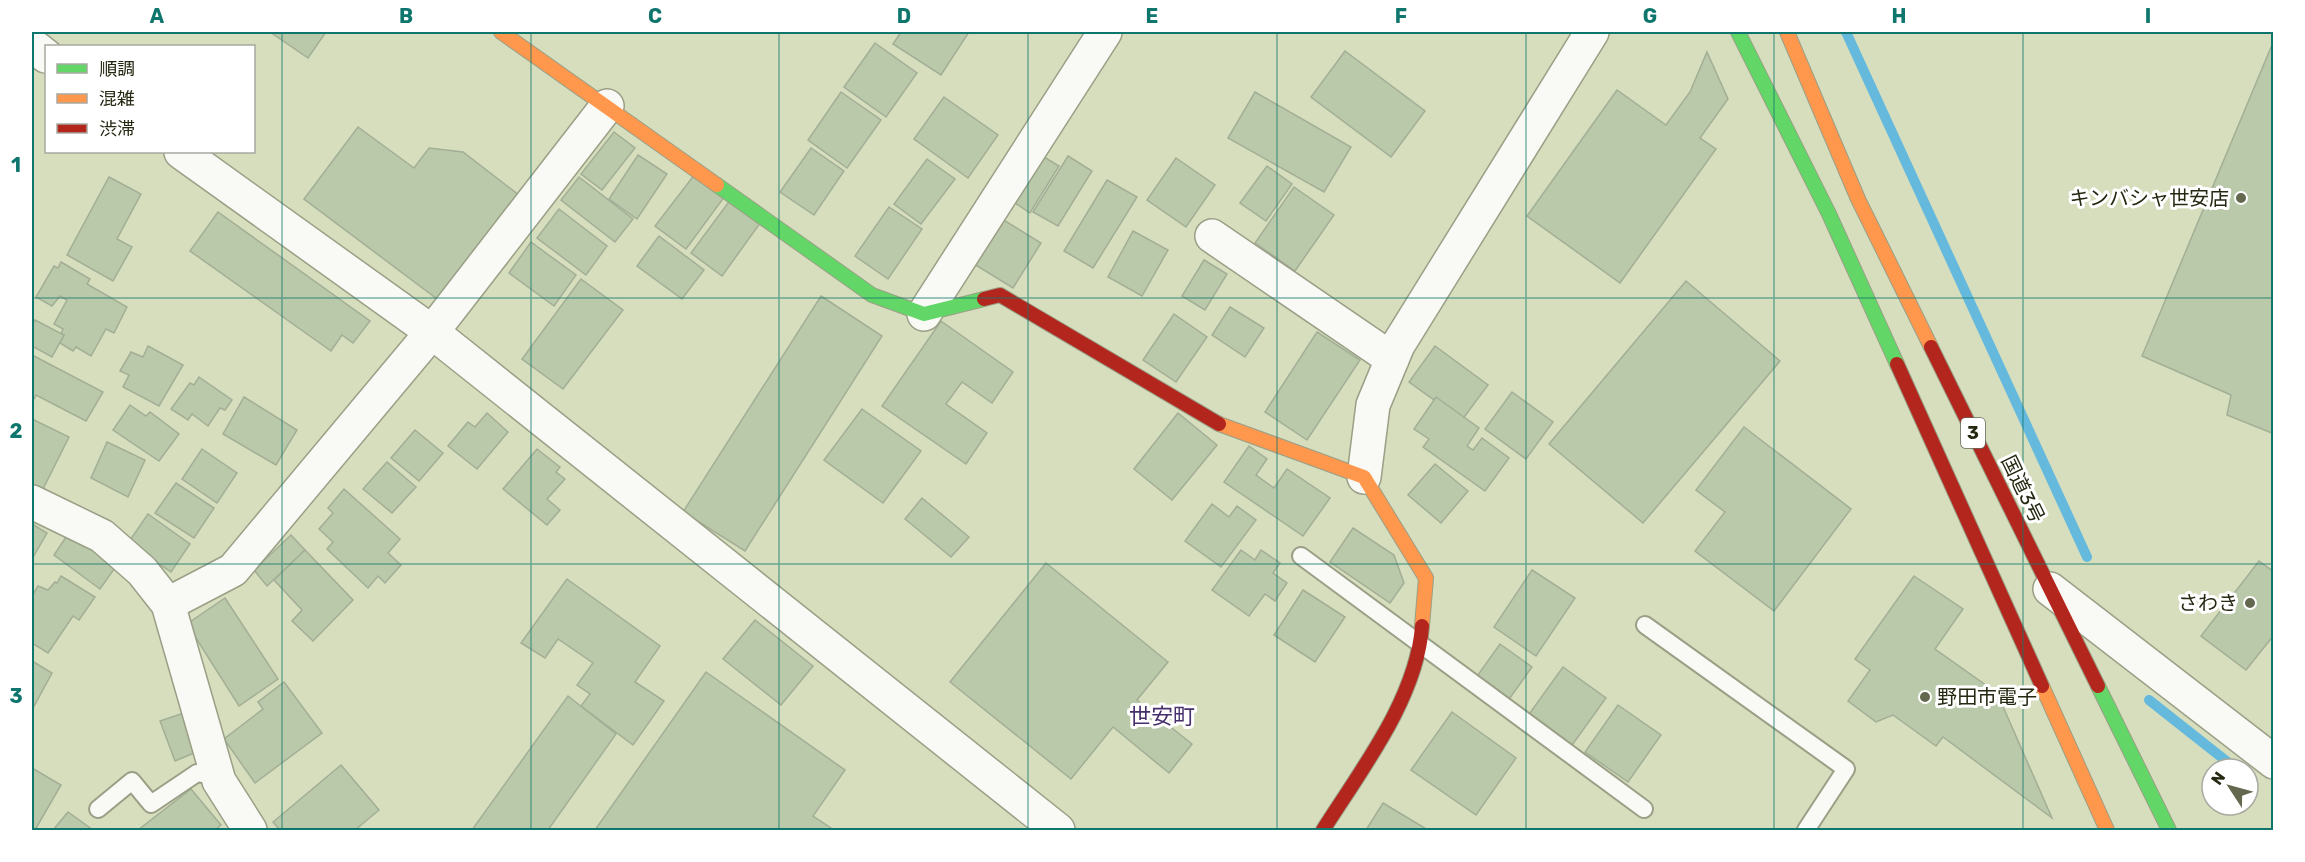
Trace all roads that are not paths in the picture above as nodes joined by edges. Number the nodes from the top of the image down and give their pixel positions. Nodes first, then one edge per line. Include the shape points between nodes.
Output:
1 (501, 32) edge
2 (1105, 32) edge
3 (1592, 32) edge
4 (1738, 32) edge
5 (1787, 32) edge
6 (32, 45) edge
7 (45, 55) edge
8 (607, 106) junction
9 (183, 153) edge
10 (1212, 236) dead end
11 (924, 314) junction
12 (432, 332) junction
13 (1392, 359) junction
14 (1364, 477) junction
15 (32, 502) edge
16 (1301, 555) dead end
17 (2050, 589) junction
18 (168, 604) junction
19 (1645, 625) dead end
20 (1421, 644) junction
21 (2274, 762) edge
22 (217, 776) junction
23 (98, 809) dead end
24 (1644, 809) dead end
25 (244, 826) edge
26 (1058, 831) edge
27 (1323, 831) edge
28 (1806, 831) edge
29 (2107, 831) edge
30 (2169, 831) edge

1 - 8 main road
2 - 11 street
3 - 13 street
4 - 29 main road, 3 via 1829,214
5 - 17 main road, 国道3号 / 3 via 1858,199
6 - 7 street
8 - 11 main road via 872,295
8 - 12 street
9 - 12 street
10 - 13 street
11 - 14 main road via 1000,295 1227,428
12 - 18 street via 233,570
12 - 26 street
13 - 14 street via 1373,405
14 - 20 main road via 1426,578
15 - 18 street via 102,536 142,572
16 - 20 lane
17 - 21 street
17 - 30 main road, 国道3号 / 3
18 - 22 street
19 - 28 lane via 1846,769
20 - 24 lane
20 - 27 main road via 1395,717
22 - 23 lane via 197,773 151,804 132,781
22 - 25 street

